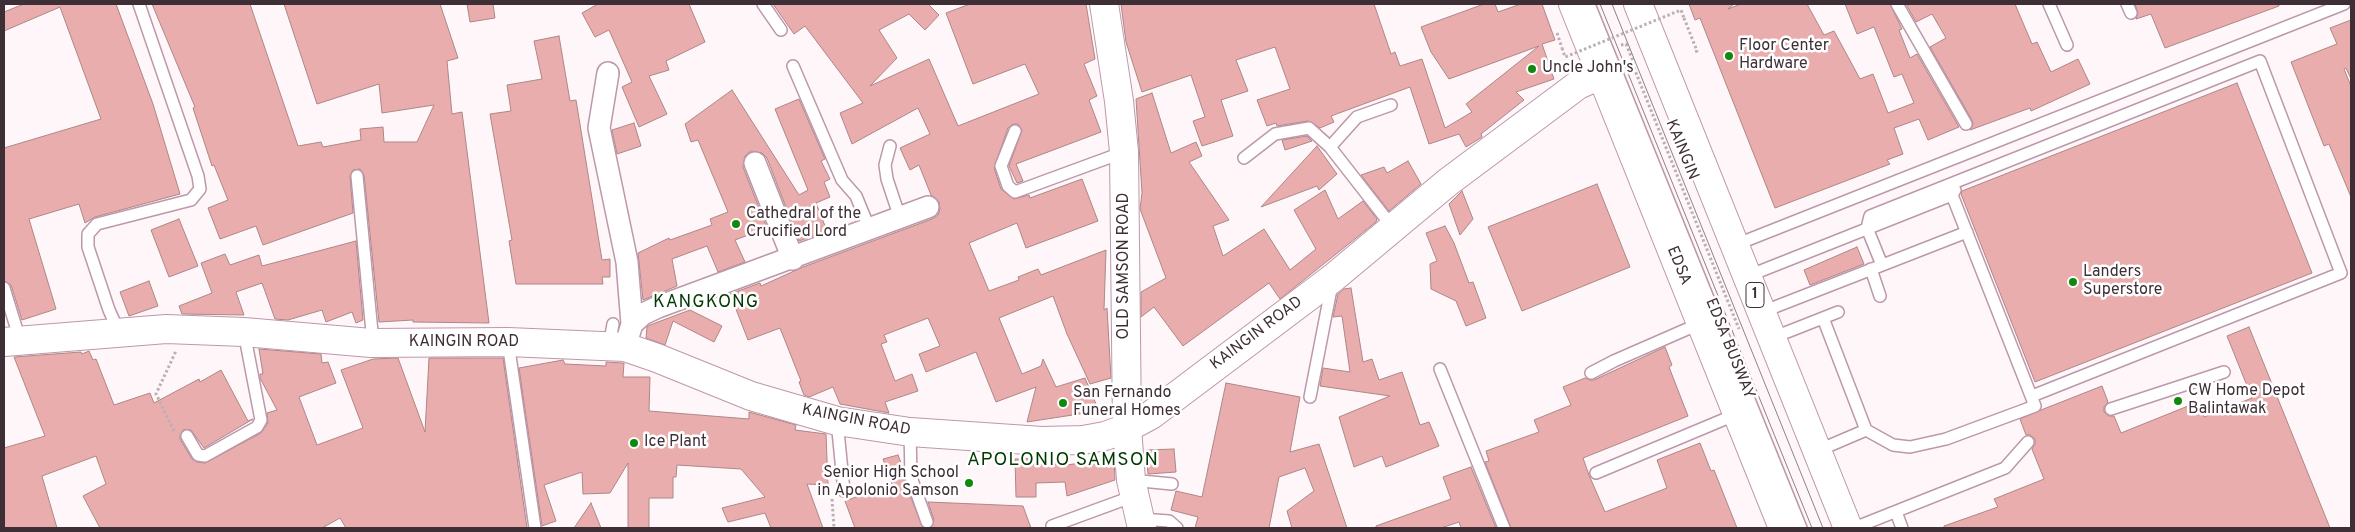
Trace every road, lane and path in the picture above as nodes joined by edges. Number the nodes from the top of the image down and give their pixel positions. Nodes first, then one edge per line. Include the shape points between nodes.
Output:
1 (139, 4) edge
2 (763, 4) edge
3 (1104, 4) edge
4 (1572, 4) edge
5 (1589, 4) edge
6 (1627, 4) edge
7 (1638, 4) edge
8 (1897, 4) edge
9 (2049, 4) edge
10 (2344, 4) edge
11 (781, 30) dead end
12 (1557, 33) dead end
13 (1621, 44) dead end
14 (2067, 45) dead end
15 (1696, 52) dead end
16 (1632, 63) dead end
17 (792, 66) dead end
18 (608, 73) dead end
19 (1601, 75) junction
20 (1637, 75) junction
21 (1391, 105) dead end
22 (1966, 124) dead end
23 (1015, 131) dead end
24 (890, 146) dead end
25 (1330, 146) junction
26 (1124, 152) junction
27 (1244, 158) dead end
28 (755, 163) dead end
29 (357, 176) dead end
30 (1962, 180) junction
31 (1952, 195) junction
32 (928, 207) dead end
33 (900, 218) junction
34 (1867, 228) junction
35 (1394, 229) junction
36 (870, 230) junction
37 (1967, 232) junction
38 (1735, 245) junction
39 (793, 258) junction
40 (1876, 267) junction
41 (1748, 276) junction
42 (1333, 278) junction
43 (4, 288) edge
44 (1880, 296) dead end
45 (1762, 312) junction
46 (1838, 312) dead end
47 (1823, 318) junction
48 (1701, 323) junction
49 (185, 329) junction
50 (1739, 329) dead end
51 (119, 332) junction
52 (244, 332) junction
53 (620, 335) junction
54 (1772, 338) junction
55 (12, 341) edge
56 (508, 342) junction
57 (371, 343) junction
58 (1440, 369) dead end
59 (2224, 372) dead end
60 (1591, 373) dead end
61 (2032, 396) junction
62 (1310, 397) dead end
63 (2111, 409) dead end
64 (1737, 414) junction
65 (837, 421) junction
66 (1127, 428) junction
67 (1866, 430) junction
68 (910, 432) junction
69 (182, 437) joint
70 (2028, 442) dead end
71 (1817, 450) junction
72 (1596, 473) dead end
73 (1172, 484) dead end
74 (844, 491) dead end
75 (1136, 506) edge
76 (1896, 512) junction
77 (928, 522) dead end
78 (1052, 526) dead end
79 (535, 528) edge
80 (1177, 528) edge
81 (1504, 528) edge
82 (1783, 528) edge
83 (1801, 528) edge
84 (1839, 528) edge
85 (1848, 528) edge
86 (1854, 528) edge
87 (1902, 528) edge

1 - 51 lane via 200,189 191,200 98,224 88,234 88,247
2 - 11 lane
3 - 26 main road, OLD SAMSON ROAD
4 - 19 main road, EDSA
5 - 83 lane, EDSA BUSWAY
6 - 84 lane
7 - 38 main road, 1
8 - 22 lane
9 - 14 lane
10 - 38 lane
12 - 15 path, bridge via 1565,56 1681,10
13 - 20 path via 1626,44
16 - 20 path
17 - 36 lane via 842,180 856,196
18 - 53 street via 599,128 627,262
19 - 35 main road, KAINGIN ROAD via 1578,85 1448,182
19 - 48 main road, EDSA
20 - 50 path, KAINGIN
21 - 25 lane via 1358,116
23 - 26 lane via 1001,166 1008,186 1015,192
24 - 33 lane via 885,165
25 - 27 lane via 1309,128 1276,134
25 - 35 lane
26 - 66 main road, OLD SAMSON ROAD
28 - 39 street
29 - 57 lane
30 - 31 lane
30 - 34 lane via 1870,216
30 - 61 lane via 2260,61 2341,273
31 - 34 lane
31 - 37 lane
32 - 33 street
33 - 36 street
34 - 40 lane
34 - 41 lane
35 - 42 main road, KAINGIN ROAD
36 - 39 street
37 - 40 lane
37 - 61 lane
38 - 41 main road, 1
39 - 53 street via 658,307 643,314
40 - 44 lane
40 - 45 lane
41 - 45 main road, 1
42 - 62 lane
42 - 66 main road, KAINGIN ROAD via 1151,415
43 - 55 lane
45 - 54 main road, 1
46 - 47 lane
47 - 54 lane
47 - 67 lane
48 - 60 lane
48 - 64 main road, EDSA
49 - 51 main road, KAINGIN ROAD
49 - 52 main road, KAINGIN ROAD
49 - 69 path via 156,394
51 - 55 main road, KAINGIN ROAD
52 - 57 main road, KAINGIN ROAD
52 - 69 lane via 261,420 257,427 205,456 198,455
53 - 56 main road, KAINGIN ROAD
53 - 65 main road, KAINGIN ROAD via 751,396
54 - 71 main road, 1
56 - 57 main road, KAINGIN ROAD
56 - 79 lane
58 - 81 lane
59 - 63 lane
61 - 67 lane via 2036,406 1946,440 1924,445 1901,448
64 - 72 lane
64 - 82 main road, EDSA
65 - 68 main road, KAINGIN ROAD
65 - 74 lane
66 - 68 main road, KAINGIN ROAD via 1082,440 1042,442
66 - 75 main road, OLD SAMSON ROAD
67 - 71 lane
68 - 77 lane via 911,477
70 - 76 lane via 2005,468
71 - 85 main road, 1
73 - 75 lane
75 - 78 lane
75 - 80 lane via 1169,520
76 - 86 lane
76 - 87 lane

